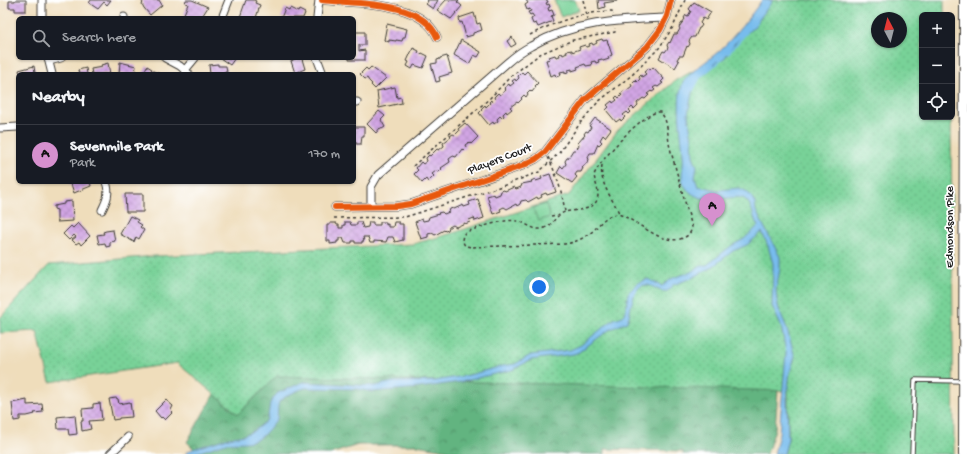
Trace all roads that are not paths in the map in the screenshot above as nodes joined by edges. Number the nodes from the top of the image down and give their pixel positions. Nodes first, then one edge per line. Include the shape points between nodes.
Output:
1 (42, 0) edge
2 (229, 0) edge
3 (321, 0) edge
4 (672, 0) edge
5 (966, 0) edge
6 (42, 16) edge
7 (223, 16) edge
8 (317, 16) edge
9 (665, 18) junction
10 (437, 37) dead end
11 (49, 60) edge
12 (168, 60) edge
13 (194, 60) edge
14 (318, 60) edge
15 (52, 72) edge
16 (187, 72) edge
17 (322, 72) edge
18 (16, 127) edge
19 (0, 128) edge
20 (106, 184) edge
21 (965, 195) edge
22 (371, 206) junction
23 (335, 207) dead end
24 (102, 210) dead end
25 (966, 352) edge
26 (964, 381) junction
27 (128, 437) dead end
28 (110, 454) edge
29 (912, 454) edge
30 (964, 454) edge

1 - 6 street
2 - 7 street
3 - 8 street
3 - 10 street via 404,10 428,23
4 - 9 street, Players Court
5 - 21 main road, Edmondson Pike
9 - 22 street, Players Court via 647,47 585,100 545,152 536,159 418,202 403,206
9 - 22 street via 589,24 530,46 508,62 378,175 370,187
11 - 15 street
12 - 16 street
13 - 16 street
14 - 17 street
18 - 19 street
20 - 24 street via 108,194
21 - 25 main road, Edmondson Pike
22 - 23 street, Players Court
25 - 26 main road, Edmondson Pike
26 - 29 lane via 914,380
26 - 30 main road, Edmondson Pike
27 - 28 street

